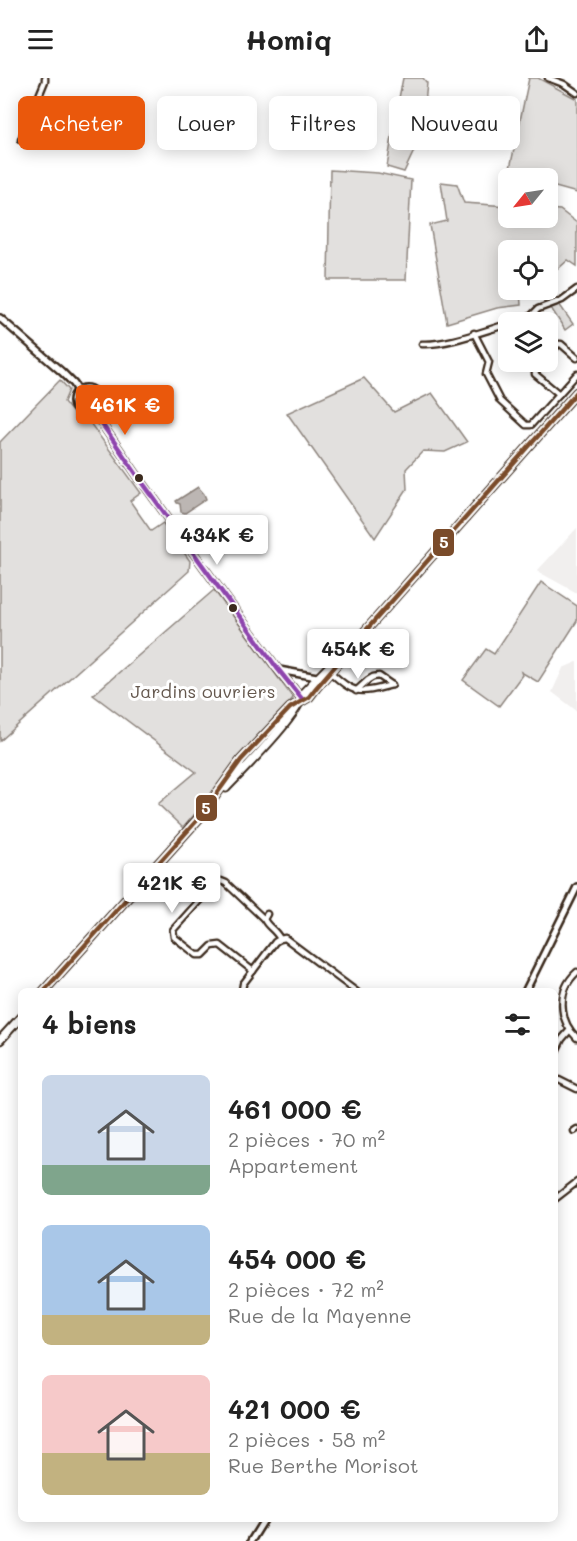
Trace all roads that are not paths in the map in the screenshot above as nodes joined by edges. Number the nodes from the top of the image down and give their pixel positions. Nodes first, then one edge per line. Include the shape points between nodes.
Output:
1 (45, 78) edge
2 (548, 78) edge
3 (577, 93) edge
4 (39, 96) edge
5 (577, 290) edge
6 (535, 312) edge
7 (0, 318) edge
8 (498, 326) edge
9 (474, 333) junction
10 (422, 344) dead end
11 (558, 344) edge
12 (577, 358) edge
13 (536, 372) edge
14 (577, 374) edge
15 (78, 391) junction
16 (577, 392) edge
17 (559, 394) junction
18 (93, 411) junction
19 (279, 670) junction
20 (328, 670) junction
21 (317, 677) junction
22 (356, 691) junction
23 (302, 699) junction
24 (577, 887) edge
25 (280, 939) junction
26 (253, 970) junction
27 (577, 972) edge
28 (48, 988) edge
29 (242, 988) edge
30 (352, 988) edge
31 (527, 988) edge
32 (18, 1020) edge
33 (570, 1031) junction
34 (577, 1038) edge
35 (0, 1040) edge
36 (558, 1047) edge
37 (558, 1080) edge
38 (577, 1089) edge
39 (575, 1184) edge
40 (577, 1190) edge
41 (558, 1197) edge
42 (263, 1522) edge
43 (251, 1541) edge

1 - 4 street
2 - 3 street
5 - 6 street
7 - 15 street
8 - 9 street
9 - 10 street
9 - 17 street via 489,362 486,374 500,401 526,425 531,425
11 - 12 street
13 - 17 street
14 - 17 street
15 - 18 street via 74,397 76,408 86,413
15 - 18 street via 90,388 96,393 99,401
16 - 20 main road
18 - 19 street
19 - 21 street
19 - 23 street
20 - 21 main road
20 - 22 street
20 - 23 main road via 309,697
21 - 23 main road
22 - 22 street via 373,677 379,676 392,685
23 - 28 main road via 241,760 204,811
24 - 31 street
25 - 26 street
25 - 26 street via 265,924 266,917 221,881 173,930 174,937 197,955 220,945
25 - 30 street via 285,938
26 - 29 street
27 - 33 street via 569,980 563,997 563,1012
32 - 35 main road
33 - 34 street
33 - 36 street
37 - 38 street
39 - 40 street
39 - 41 street
42 - 43 street

